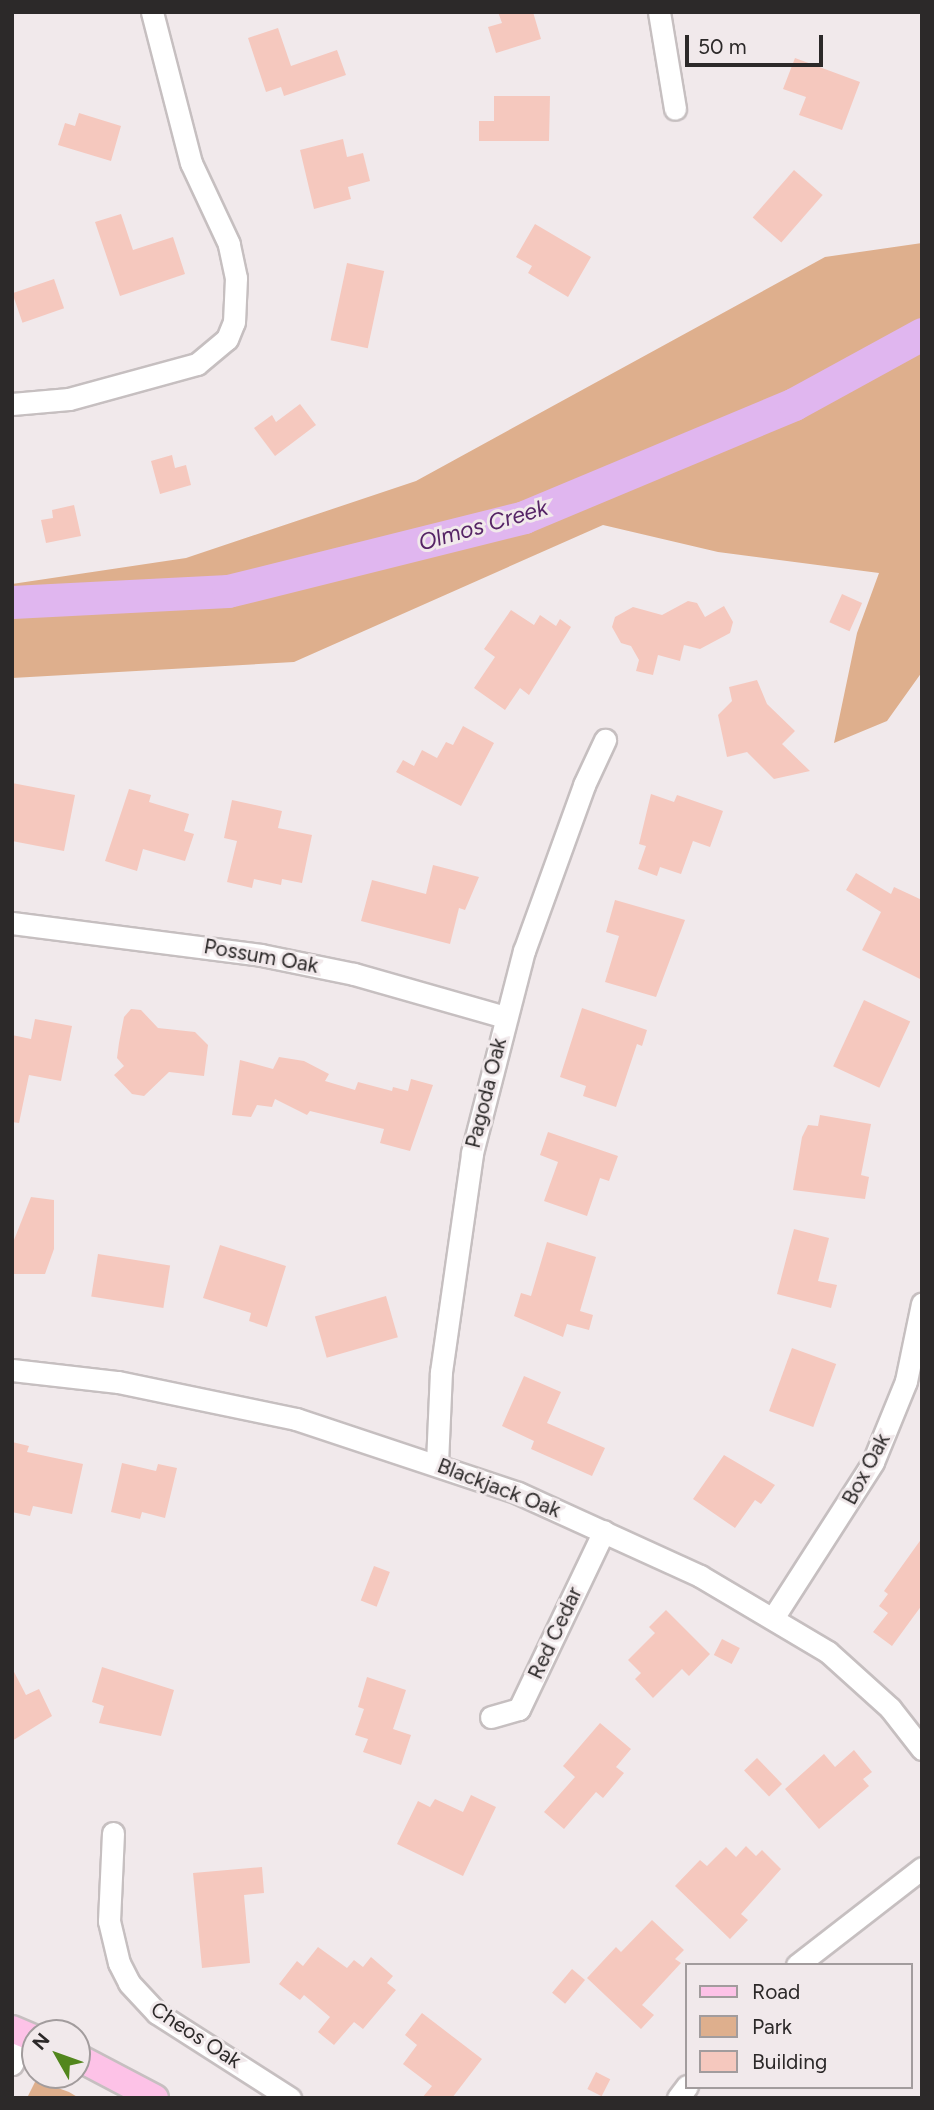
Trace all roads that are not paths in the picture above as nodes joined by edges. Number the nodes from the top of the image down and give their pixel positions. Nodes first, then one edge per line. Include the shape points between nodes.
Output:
1 (152, 12) edge
2 (659, 12) edge
3 (675, 109) dead end
4 (12, 404) edge
5 (605, 740) dead end
6 (12, 923) edge
7 (505, 1017) junction
8 (922, 1304) edge
9 (12, 1370) edge
10 (437, 1463) junction
11 (604, 1531) junction
12 (774, 1618) junction
13 (491, 1717) dead end
14 (922, 1749) edge
15 (113, 1833) dead end
16 (922, 1868) edge
17 (800, 1963) edge
18 (21, 2042) edge
19 (12, 2064) edge
20 (91, 2064) edge
21 (155, 2098) edge
22 (290, 2098) edge

1 - 4 street via 191,163 229,244 236,278 234,322 226,340 197,364 69,399
2 - 3 street
5 - 7 street, Pagoda Oak via 546,887
6 - 7 street, Possum Oak via 168,940 288,961 354,974
7 - 10 street, Pagoda Oak via 471,1153 456,1248 441,1372
8 - 12 street, Box Oak via 906,1381 873,1462
9 - 10 street, Blackjack Oak via 118,1382 207,1399 296,1419
10 - 11 street, Blackjack Oak
11 - 12 street, Blackjack Oak via 700,1576
11 - 13 street, Red Cedar via 519,1709
12 - 14 street, Blackjack Oak via 860,1678
15 - 22 street, Cheos Oak via 109,1921 118,1963 129,1983 157,2013
16 - 17 street
18 - 19 street
20 - 21 main road

